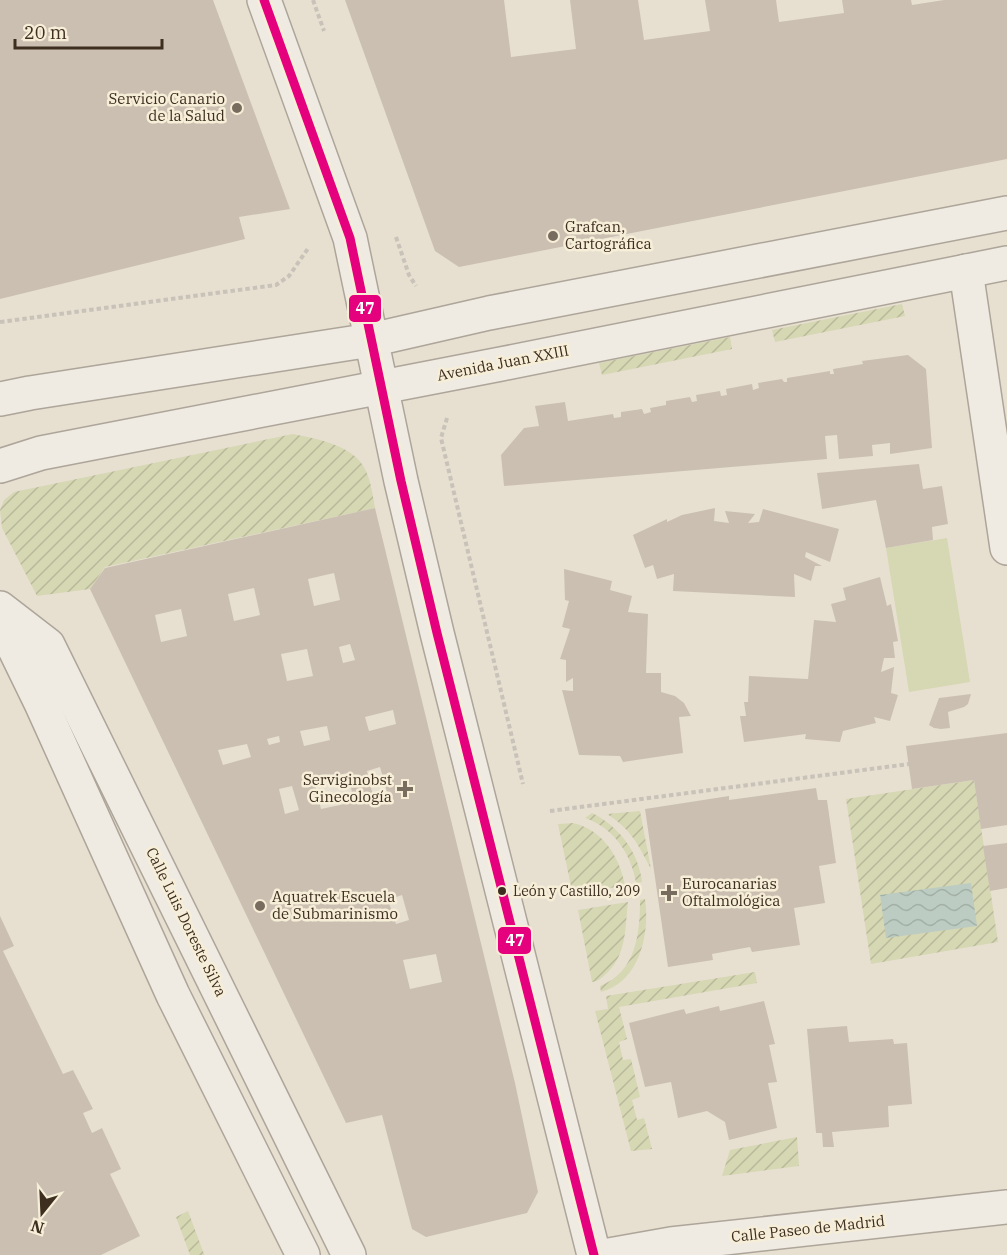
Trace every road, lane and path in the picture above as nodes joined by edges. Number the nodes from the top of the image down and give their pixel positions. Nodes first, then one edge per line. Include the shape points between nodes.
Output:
1 (264, 0) edge
2 (313, 0) edge
3 (325, 34) dead end
4 (1007, 213) edge
5 (350, 238) junction
6 (1007, 262) edge
7 (966, 271) junction
8 (450, 321) junction
9 (0, 322) edge
10 (371, 340) junction
11 (460, 371) junction
12 (382, 386) junction
13 (0, 399) edge
14 (0, 466) edge
15 (1007, 548) edge
16 (0, 608) edge
17 (0, 619) edge
18 (0, 661) edge
19 (41, 703) junction
20 (909, 764) dead end
21 (523, 786) dead end
22 (550, 811) dead end
23 (1007, 1207) edge
24 (303, 1255) edge
25 (349, 1255) edge
26 (594, 1255) edge
27 (609, 1255) edge

1 - 5 street
2 - 3 path
4 - 8 street
5 - 8 path via 392,224 409,275 418,288 442,303
5 - 9 path via 310,245 289,276 276,285
5 - 10 street
6 - 7 street, Avenida Juan XXIII
7 - 11 street, Avenida Juan XXIII
7 - 15 street
8 - 10 street
10 - 12 street
10 - 13 street
11 - 12 street, Avenida Juan XXIII
11 - 21 path via 464,390 448,416 441,438
12 - 14 street, Avenida Juan XXIII via 41,453
12 - 26 street via 437,633
16 - 25 street, Calle Luis Doreste Silva via 48,645
17 - 19 street
18 - 19 street
19 - 24 street via 173,995
20 - 22 path
23 - 27 street, Calle Paseo de Madrid via 671,1244

